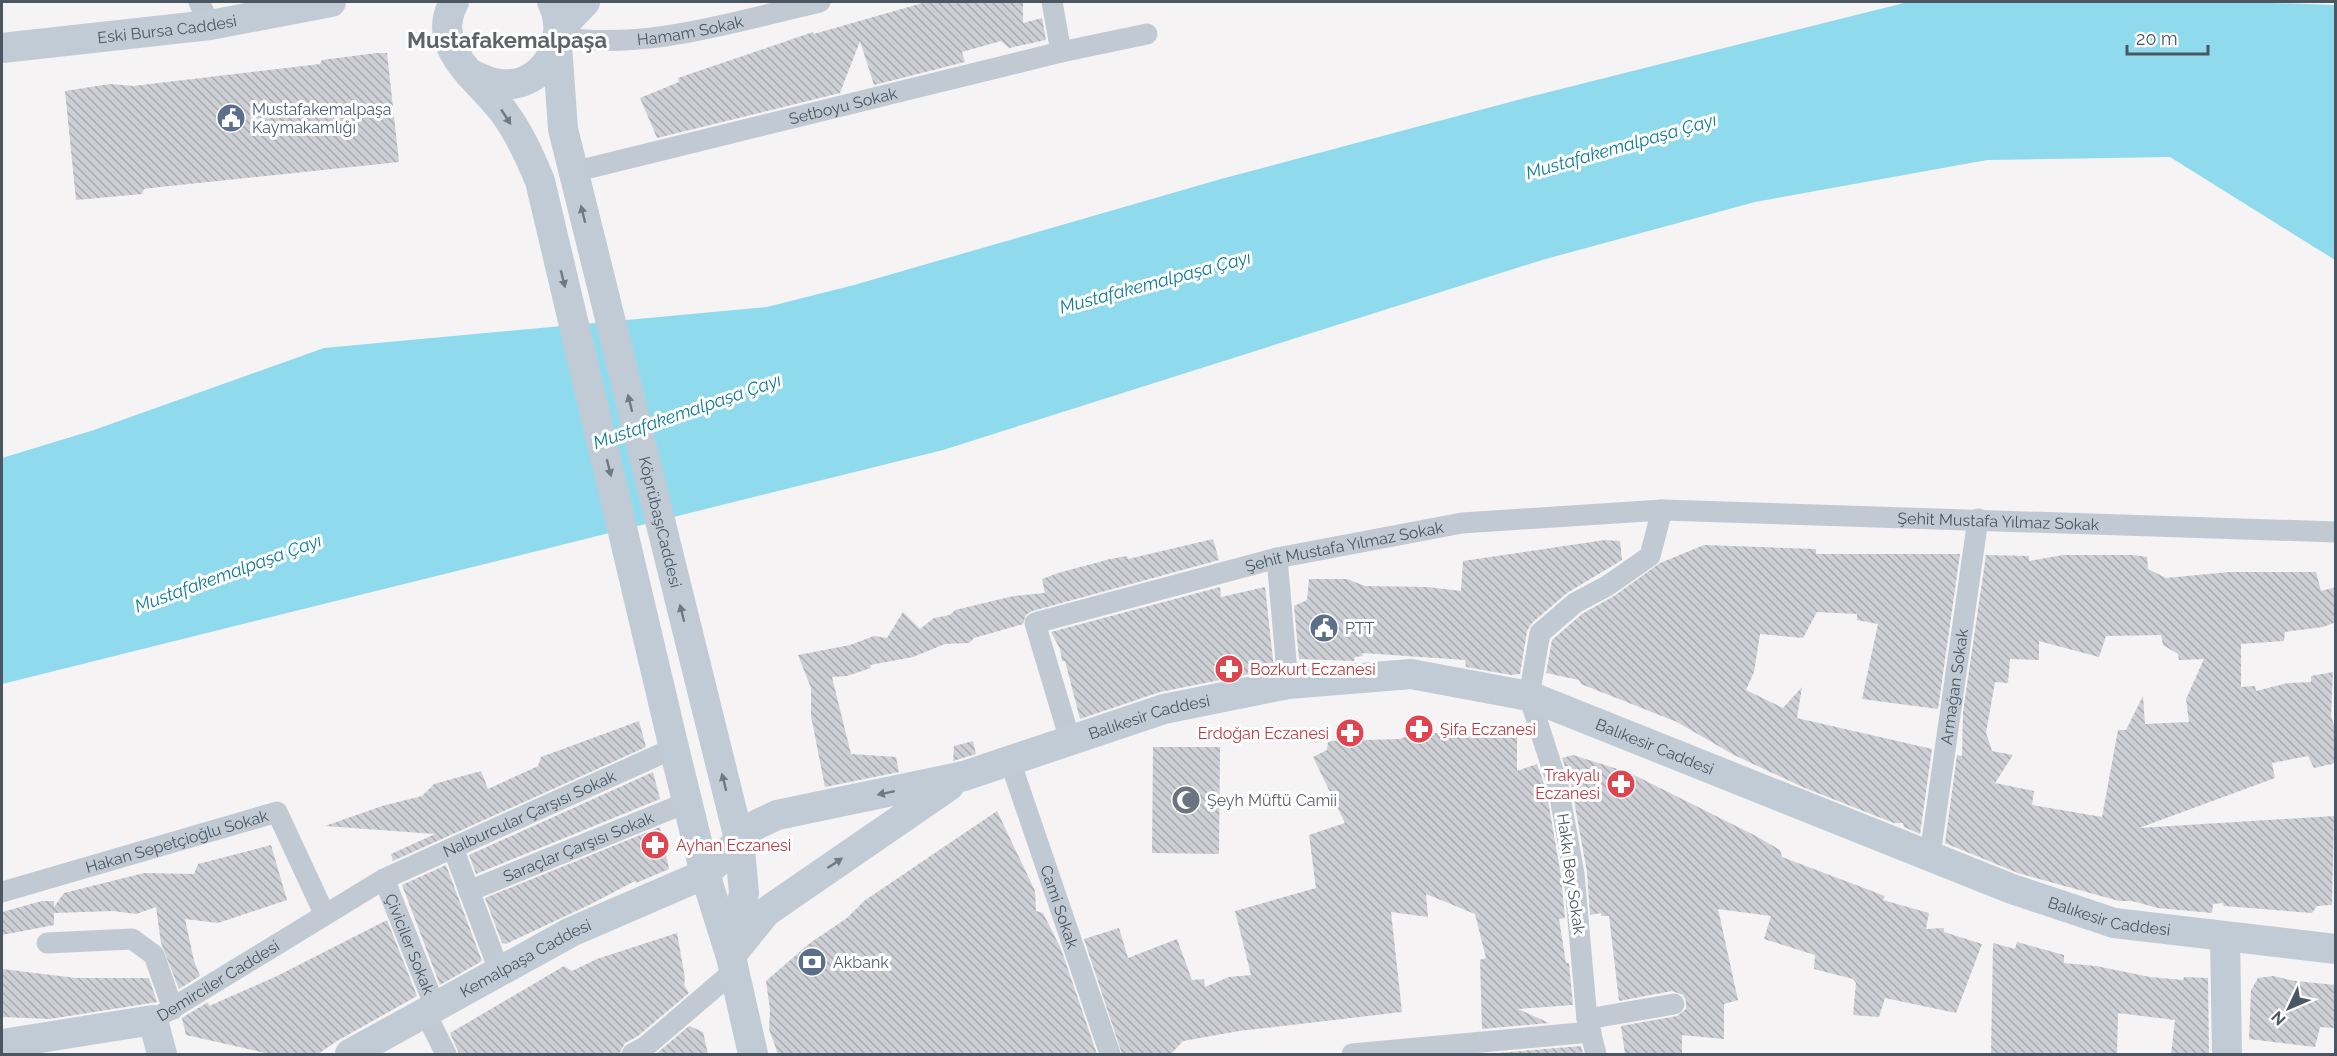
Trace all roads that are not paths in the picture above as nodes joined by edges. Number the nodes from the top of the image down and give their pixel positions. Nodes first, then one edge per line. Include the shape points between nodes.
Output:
1 (331, 2) edge
2 (454, 2) edge
3 (585, 2) edge
4 (820, 2) edge
5 (1052, 2) edge
6 (204, 13) edge
7 (557, 28) edge
8 (1147, 34) dead end
9 (2, 48) edge
10 (1061, 52) junction
11 (468, 72) junction
12 (573, 172) junction
13 (1662, 510) junction
14 (1978, 519) junction
15 (2336, 532) edge
16 (1277, 558) junction
17 (1288, 684) junction
18 (1529, 696) junction
19 (1070, 740) junction
20 (674, 748) junction
21 (1010, 761) junction
22 (964, 776) junction
23 (688, 802) junction
24 (739, 839) junction
25 (453, 848) junction
26 (1930, 855) junction
27 (705, 874) junction
28 (384, 879) junction
29 (805, 883) junction
30 (470, 891) junction
31 (2, 892) edge
32 (744, 893) junction
33 (324, 914) junction
34 (2225, 937) junction
35 (47, 943) dead end
36 (2336, 949) edge
37 (733, 964) junction
38 (500, 973) junction
39 (1674, 1004) dead end
40 (431, 1012) junction
41 (163, 1015) junction
42 (1589, 1025) junction
43 (2, 1044) edge
44 (67, 1044) edge
45 (162, 1054) edge
46 (350, 1054) edge
47 (446, 1054) edge
48 (632, 1054) edge
49 (753, 1054) edge
50 (1110, 1054) edge
51 (1352, 1054) edge
52 (1596, 1054) edge
53 (2227, 1054) edge

1 - 6 main road, Eski Bursa Caddesi
2 - 11 main road via 447,27 449,44
3 - 7 main road
4 - 7 street, Hamam Sokak via 689,32 631,39
5 - 10 street
6 - 9 main road, Eski Bursa Caddesi
7 - 11 main road via 549,61 520,82 502,85
7 - 12 main road, KöprübaşıCaddesi via 563,129
8 - 10 street, Setboyu Sokak
10 - 12 street, Setboyu Sokak
11 -> 20 main road via 504,112 540,181
24 -> 12 main road, KöprübaşıCaddesi
13 - 14 street, Şehit Mustafa Yılmaz Sokak
13 - 16 street, Şehit Mustafa Yılmaz Sokak via 1462,523
13 - 18 street via 1650,556 1575,603 1540,633
14 - 15 street, Şehit Mustafa Yılmaz Sokak
14 - 26 street, Armağan Sokak
16 - 17 street
16 - 19 street, Şehit Mustafa Yılmaz Sokak via 1035,623
17 - 18 main road, Balıkesir Caddesi via 1411,674
17 - 19 main road, Balıkesir Caddesi via 1164,709
18 - 26 main road, Balıkesir Caddesi
18 - 42 street, Hakkı Bey Sokak via 1558,786 1570,852
19 - 21 main road, Balıkesir Caddesi
20 - 23 main road
20 - 25 street, Nalburcular Çarşısı Sokak
21 - 22 main road, Balıkesir Caddesi
21 - 50 street, Cami Sokak
22 -> 24 main road, Balıkesir Caddesi via 777,814
29 -> 22 main road, Balıkesir Caddesi
23 - 27 main road
23 - 30 street, Saraçlar Çarşısı Sokak
24 - 27 main road, Balıkesir Caddesi
24 - 32 main road, KöprübaşıCaddesi
25 - 28 street, Nalburcular Çarşısı Sokak
25 - 30 street
26 - 34 main road, Balıkesir Caddesi via 2012,889 2114,923
27 - 32 main road
27 - 37 main road
27 - 38 main road, Kemalpaşa Caddesi via 571,932
28 - 33 street, Demirciler Caddesi
28 - 40 street, Çiviciler Sokak
29 - 32 main road via 766,893
29 - 37 main road, Balıkesir Caddesi via 766,912 748,932
30 - 38 street
31 - 33 street, Hakan Sepetçioğlu Sokak via 277,812
32 - 37 main road, KöprübaşıCaddesi
33 - 41 street, Demirciler Caddesi
34 - 36 main road, Balıkesir Caddesi
34 - 53 main road
35 - 41 street via 132,939 154,955
37 - 48 street via 645,1047
37 - 49 main road
38 - 40 main road, Kemalpaşa Caddesi
39 - 42 street
40 - 46 main road, Kemalpaşa Caddesi
40 - 47 street, Çiviciler Sokak
41 - 44 main road, Demirciler Caddesi
41 - 45 main road
42 - 51 street
42 - 52 street, Hakkı Bey Sokak
43 - 44 main road, Demirciler Caddesi

